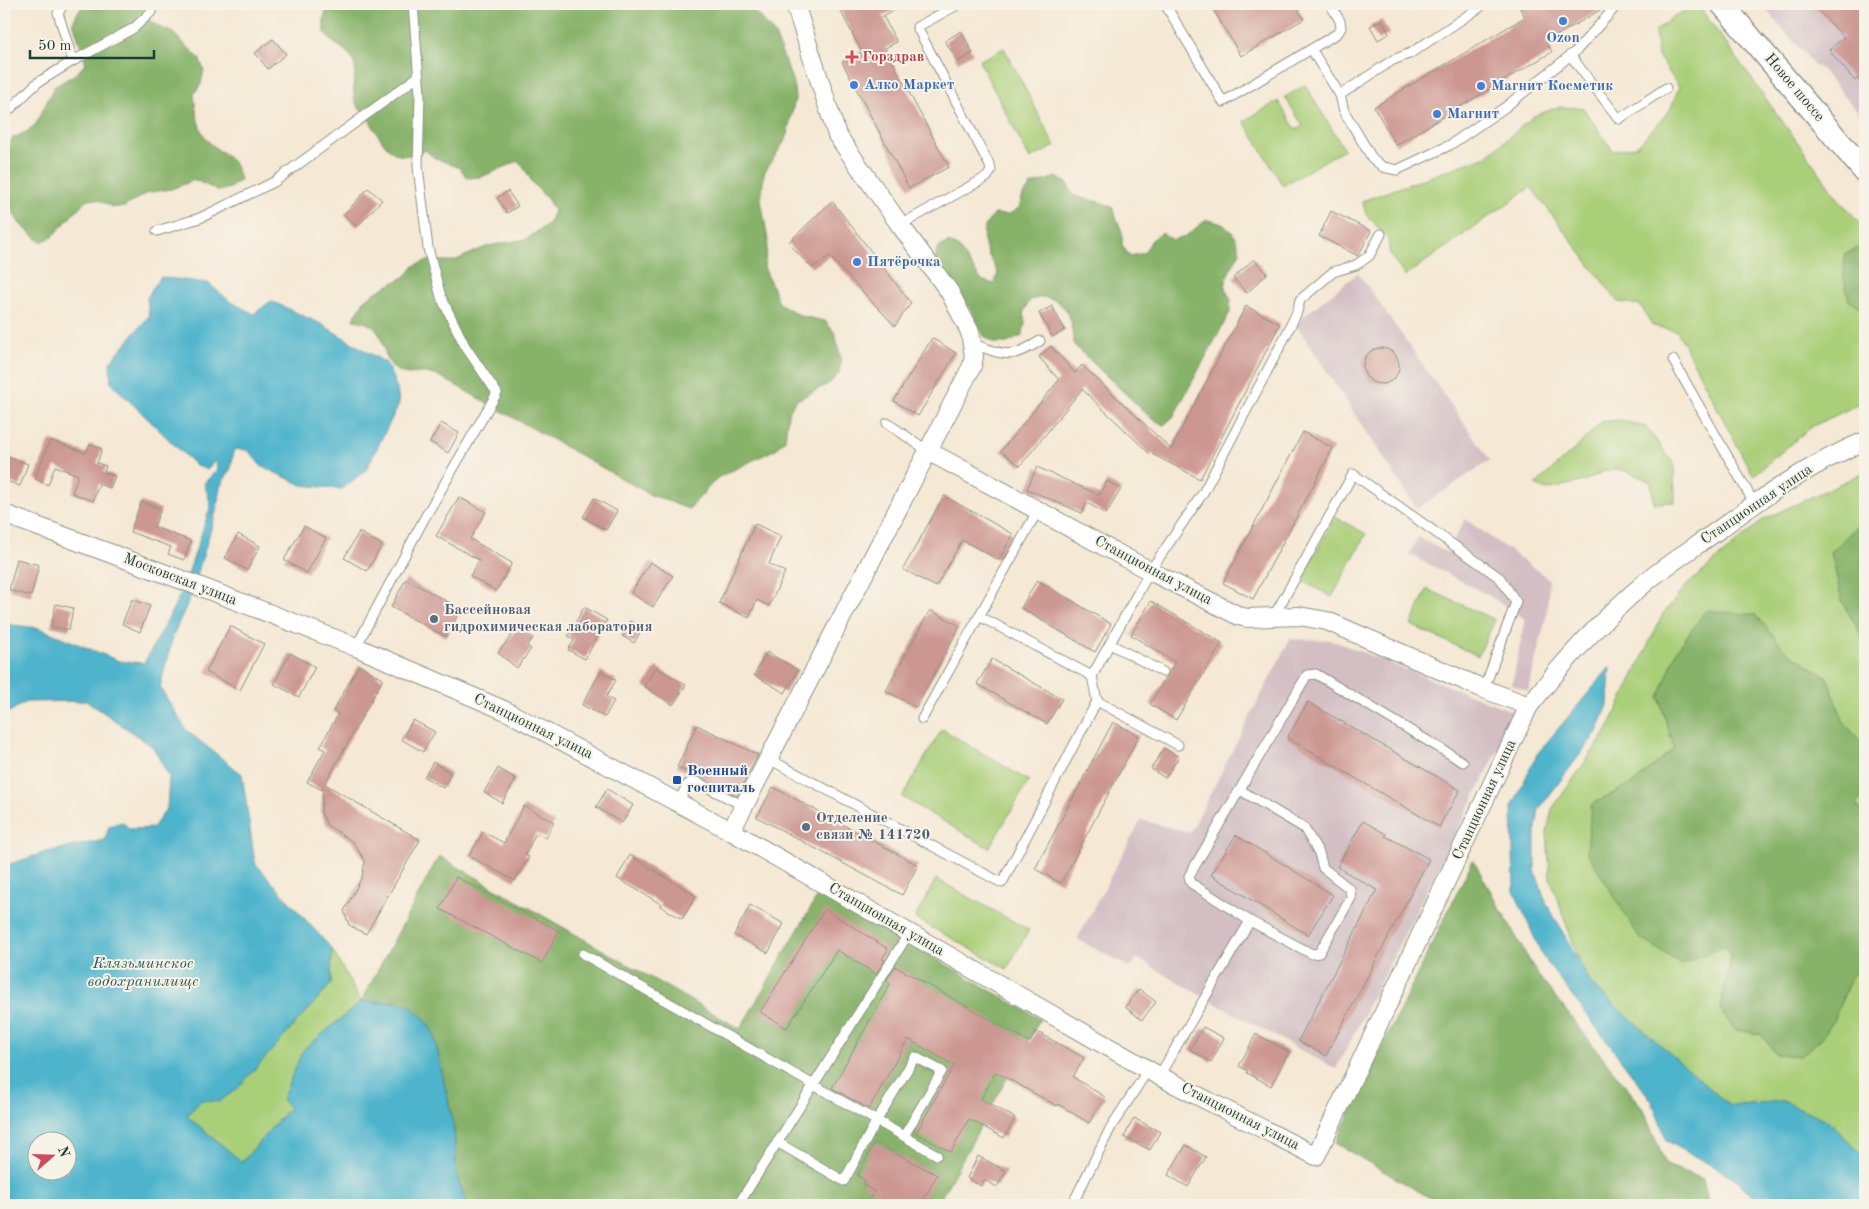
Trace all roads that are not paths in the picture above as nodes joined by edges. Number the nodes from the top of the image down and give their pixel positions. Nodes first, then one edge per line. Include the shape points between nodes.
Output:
1 (64, 4) edge
2 (152, 4) edge
3 (413, 4) edge
4 (795, 4) edge
5 (959, 4) edge
6 (1165, 4) edge
7 (1330, 4) edge
8 (1482, 4) edge
9 (1618, 4) edge
10 (1722, 4) edge
11 (1311, 49) junction
12 (1570, 55) junction
13 (73, 61) junction
14 (419, 76) junction
15 (1666, 88) dead end
16 (1340, 95) junction
17 (4, 115) edge
18 (1865, 172) edge
19 (900, 225) junction
20 (157, 231) dead end
21 (1381, 234) dead end
22 (1040, 341) dead end
23 (973, 344) junction
24 (1673, 360) dead end
25 (887, 423) dead end
26 (1865, 441) edge
27 (928, 450) junction
28 (1754, 503) junction
29 (1038, 510) junction
30 (4, 514) edge
31 (1150, 571) junction
32 (979, 616) junction
33 (1274, 616) junction
34 (1110, 644) junction
35 (356, 648) junction
36 (1163, 672) dead end
37 (1092, 676) junction
38 (1484, 689) junction
39 (1097, 700) junction
40 (1529, 706) junction
41 (922, 719) dead end
42 (1178, 745) dead end
43 (769, 759) junction
44 (1463, 762) dead end
45 (1240, 790) junction
46 (678, 802) junction
47 (744, 806) junction
48 (731, 831) junction
49 (1250, 921) junction
50 (910, 933) junction
51 (583, 954) dead end
52 (1154, 1073) junction
53 (814, 1084) junction
54 (877, 1120) junction
55 (904, 1136) junction
56 (777, 1142) junction
57 (937, 1155) dead end
58 (738, 1205) edge
59 (1072, 1205) edge

1 - 13 lane via 58,13
2 - 13 lane via 151,12 134,28
3 - 14 lane
4 - 19 street via 837,135
5 - 19 lane via 916,27 990,171 987,177
6 - 11 lane via 1223,102
7 - 11 lane via 1342,28
8 - 16 lane via 1411,53 1393,60
9 - 12 lane
10 - 18 street, Новое шоссе
11 - 16 lane
12 - 15 lane via 1619,118
12 - 16 lane via 1504,108 1450,145 1397,170 1383,167 1372,158 1344,112
13 - 17 lane via 37,83
14 - 20 lane via 274,182 200,218
14 - 35 lane via 418,167 428,248 441,297 465,346 497,393 424,519
19 - 23 street via 949,292
21 - 31 lane via 1369,256 1356,265 1334,272 1300,300 1286,335 1204,492
22 - 23 lane via 1024,351 1004,355
23 - 27 street via 972,366
24 - 28 lane
25 - 27 lane
26 - 28 street, Станционная улица via 1815,465
27 - 29 street, Станционная улица
27 - 43 street
28 - 40 street, Станционная улица via 1647,582 1594,630
29 - 31 street, Станционная улица
29 - 32 lane
30 - 35 street, Московская улица via 201,586
31 - 33 street, Станционная улица via 1239,616
31 - 34 lane
32 - 37 lane
32 - 41 lane
33 - 38 street, Станционная улица via 1327,621
33 - 38 lane via 1353,474 1500,578 1516,602
34 - 36 lane
34 - 37 lane
35 - 46 street, Станционная улица via 506,711
37 - 39 lane
38 - 40 street, Станционная улица
39 - 42 lane
39 - 43 lane via 1002,883
40 - 52 street, Станционная улица via 1316,1156
43 - 47 street
44 - 45 lane via 1316,674 1307,675
45 - 49 lane via 1189,876 1191,883
45 - 49 lane via 1304,828 1319,853 1323,868 1350,889 1351,898 1319,953 1312,954
46 - 47 lane via 687,785 697,782
46 - 48 street, Станционная улица
47 - 48 street
48 - 50 street, Станционная улица
49 - 52 lane
50 - 52 street, Станционная улица
50 - 53 lane
51 - 53 lane
52 - 59 lane via 1111,1126
53 - 54 lane
53 - 56 lane
54 - 55 lane
54 - 55 lane via 915,1057 942,1071
54 - 56 lane via 844,1181
55 - 57 lane
56 - 58 lane

